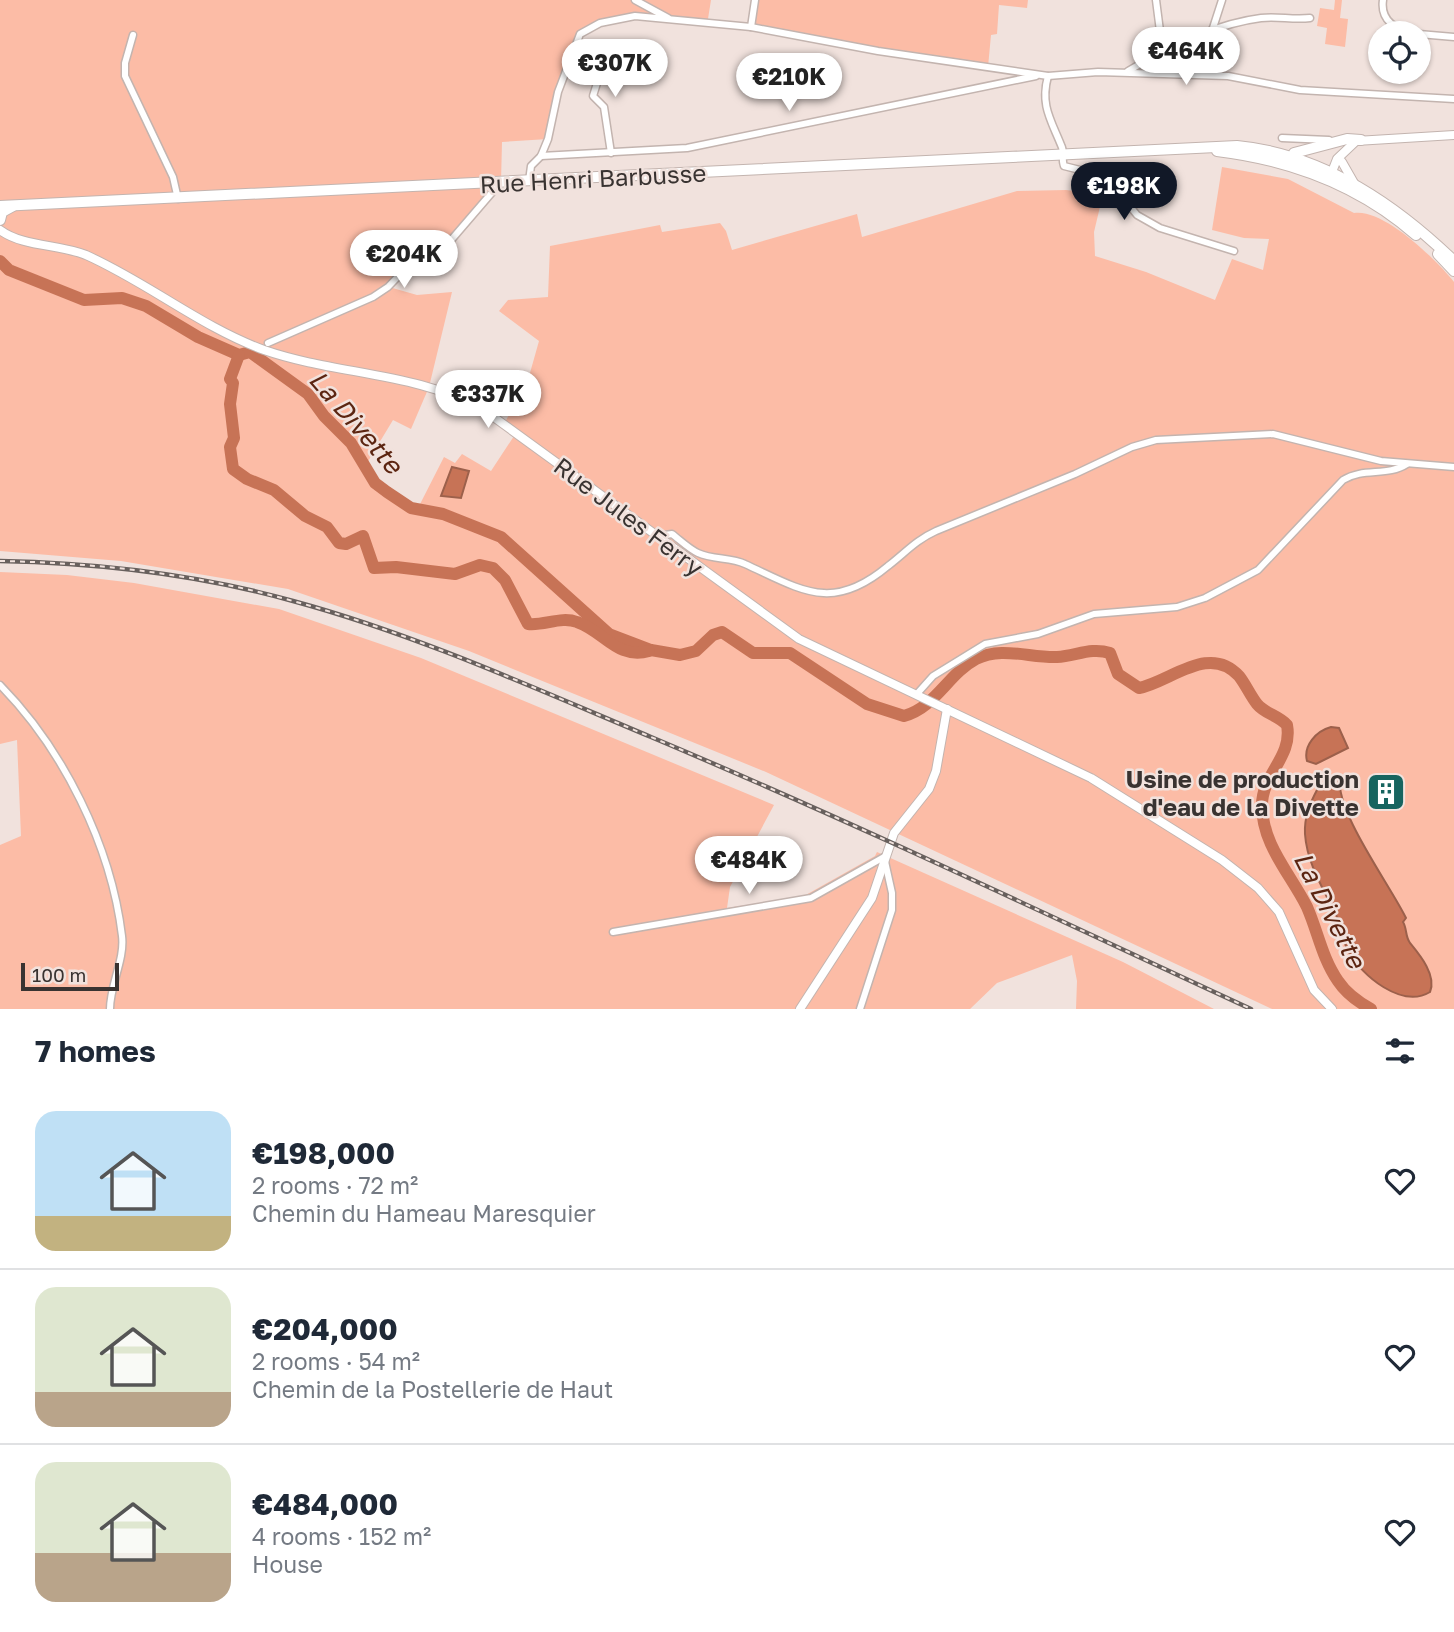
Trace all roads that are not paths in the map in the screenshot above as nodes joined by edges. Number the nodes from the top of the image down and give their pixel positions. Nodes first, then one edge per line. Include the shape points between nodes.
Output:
1 (635, 0) edge
2 (755, 0) edge
3 (1156, 0) edge
4 (1222, 0) edge
5 (1383, 0) edge
6 (1310, 18) dead end
7 (670, 19) junction
8 (1389, 21) edge
9 (751, 27) junction
10 (1212, 31) junction
11 (1431, 35) edge
12 (133, 36) dead end
13 (1454, 37) edge
14 (1177, 44) junction
15 (624, 46) dead end
16 (1155, 55) junction
17 (1127, 72) junction
18 (1153, 73) junction
19 (1037, 75) junction
20 (1048, 76) junction
21 (1454, 99) edge
22 (1454, 135) edge
23 (1282, 138) dead end
24 (1361, 140) junction
25 (1334, 143) junction
26 (1185, 148) junction
27 (1344, 151) junction
28 (611, 153) junction
29 (1064, 154) junction
30 (1287, 154) junction
31 (541, 156) junction
32 (1342, 162) junction
33 (1332, 175) junction
34 (529, 181) junction
35 (500, 183) junction
36 (1356, 185) junction
37 (178, 199) junction
38 (1, 213) edge
39 (0, 230) edge
40 (15, 237) junction
41 (1234, 251) dead end
42 (1454, 261) edge
43 (1454, 271) edge
44 (268, 343) dead end
45 (1407, 464) junction
46 (1454, 467) edge
47 (657, 536) junction
48 (0, 685) edge
49 (920, 696) junction
50 (947, 709) junction
51 (884, 857) junction
52 (613, 932) dead end
53 (110, 1008) edge
54 (99, 1009) edge
55 (800, 1009) edge
56 (860, 1009) edge
57 (1332, 1009) edge

1 - 7 street
2 - 9 street
3 - 14 street via 1160,31
4 - 10 street
5 - 8 street via 1383,14
6 - 10 street via 1264,18
7 - 9 street
7 - 31 street via 612,19 580,34
9 - 19 street
10 - 14 street
11 - 13 street
12 - 37 street via 125,76 173,177
14 - 16 street
15 - 28 street via 606,54 593,89 593,96 604,107
16 - 17 street
16 - 18 street via 1150,63
17 - 18 street
17 - 20 street
18 - 21 street via 1228,76 1300,90
19 - 20 street
19 - 28 street via 687,148
20 - 29 street via 1045,103
22 - 24 main road
23 - 25 street
24 - 25 main road
24 - 27 main road
25 - 30 main road
26 - 29 main road, Rue Henri Barbusse
26 - 30 main road via 1237,146
26 - 33 main road via 1258,156
27 - 32 main road
27 - 33 main road
28 - 31 street
29 - 34 main road, Rue Henri Barbusse
29 - 41 street via 1064,166 1080,170 1103,194 1129,205 1136,215 1160,228
30 - 33 main road
31 - 34 street via 531,166
32 - 33 main road
32 - 36 main road
33 - 36 main road
33 - 43 main road via 1410,229
34 - 35 main road, Rue Henri Barbusse
35 - 37 main road, Rue Henri Barbusse
35 - 44 street via 452,239 413,261 388,287
36 - 42 main road via 1411,222
37 - 38 main road, Rue Henri Barbusse via 17,205
38 - 40 main road
39 - 40 main road, Rue Jules Ferry
40 - 47 main road, Rue Jules Ferry via 92,258 263,349 429,387 466,400
45 - 46 street
45 - 47 street via 1273,434 1145,442 936,531 918,540 886,569 846,591 828,595 787,584 740,561 698,553 672,534
45 - 49 street via 1388,471 1358,472 1343,480 1258,570 1205,598 1177,607 1094,614 1038,634 985,644 933,676
47 - 49 main road, Rue Jules Ferry via 799,639
48 - 53 street via 49,741 85,811 105,864 122,938
49 - 50 main road, Rue Jules Ferry
50 - 51 main road via 933,782 894,833
50 - 57 main road, Rue Jules Ferry via 1127,798 1249,880 1284,919 1309,980
51 - 52 street via 811,898
51 - 55 main road via 872,898
51 - 56 street via 892,910
53 - 54 street

